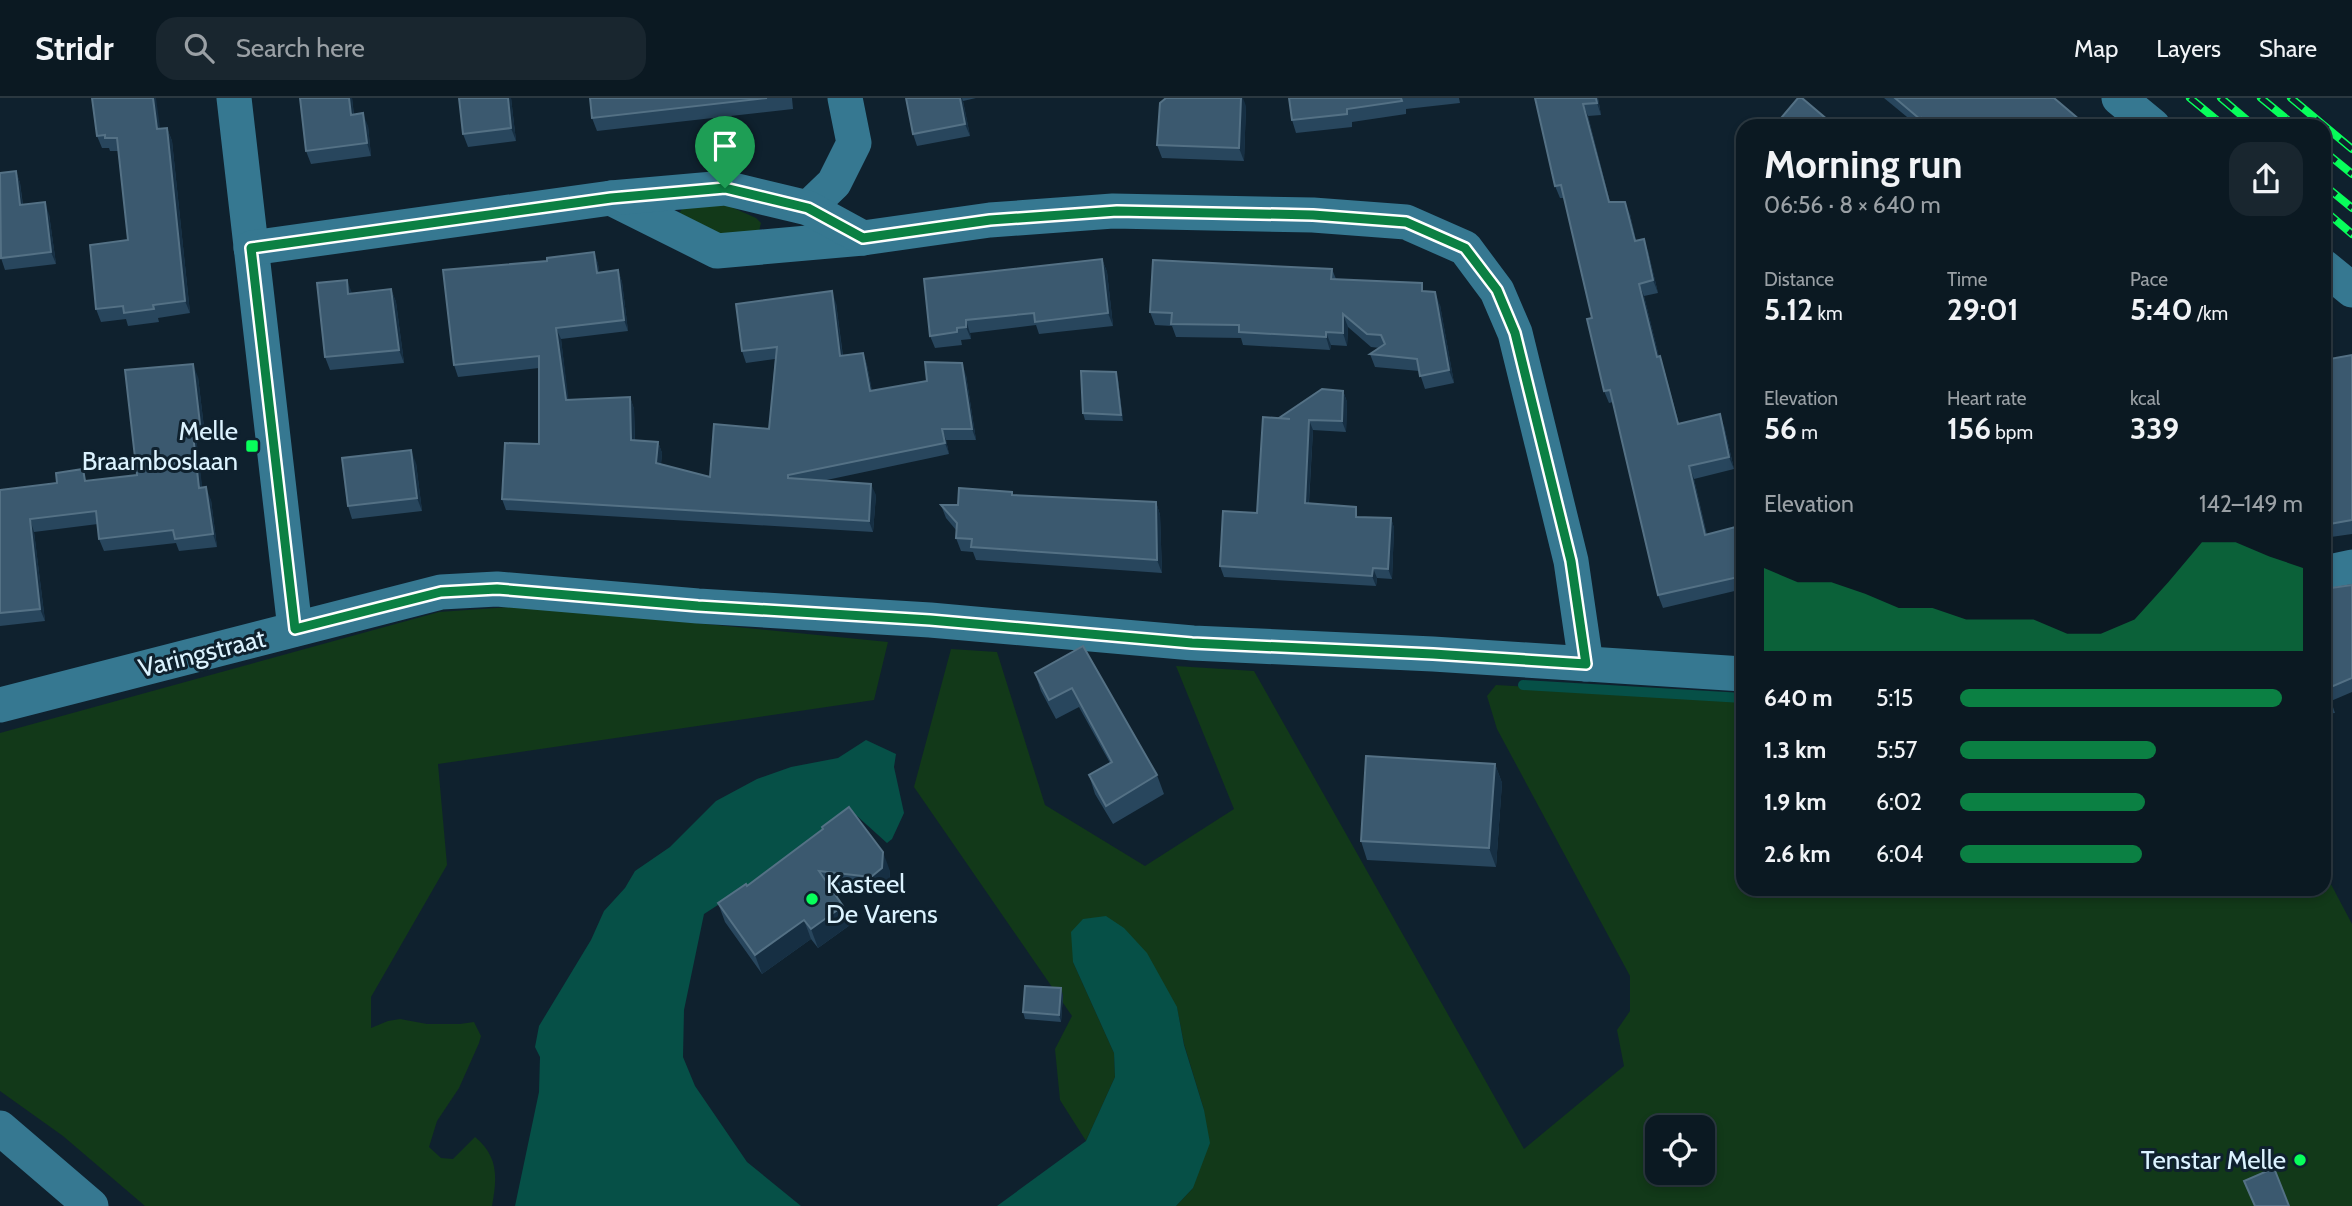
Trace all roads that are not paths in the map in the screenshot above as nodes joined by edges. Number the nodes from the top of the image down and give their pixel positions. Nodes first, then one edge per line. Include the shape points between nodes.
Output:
1 (234, 98) edge
2 (845, 98) edge
3 (2119, 98) edge
4 (2144, 119) edge
5 (611, 198) junction
6 (808, 208) junction
7 (863, 238) junction
8 (251, 248) junction
9 (2331, 273) edge
10 (2352, 290) edge
11 (2352, 567) edge
12 (2331, 572) edge
13 (295, 629) junction
14 (1586, 664) junction
15 (1736, 674) edge
16 (0, 705) edge
17 (0, 1128) edge
18 (91, 1206) edge

1 - 8 street
2 - 6 street via 854,143 834,183
3 - 4 street
5 - 6 street via 725,188
5 - 7 street via 717,251
5 - 8 street
6 - 7 street
7 - 14 street via 990,220 1117,211 1406,222 1465,248 1497,290 1515,333 1571,561
8 - 13 street
9 - 10 street
11 - 12 street
13 - 14 street, Varingstraat via 441,592 497,589 1192,643
13 - 16 street, Varingstraat
14 - 15 street, Varingstraat
17 - 18 street

